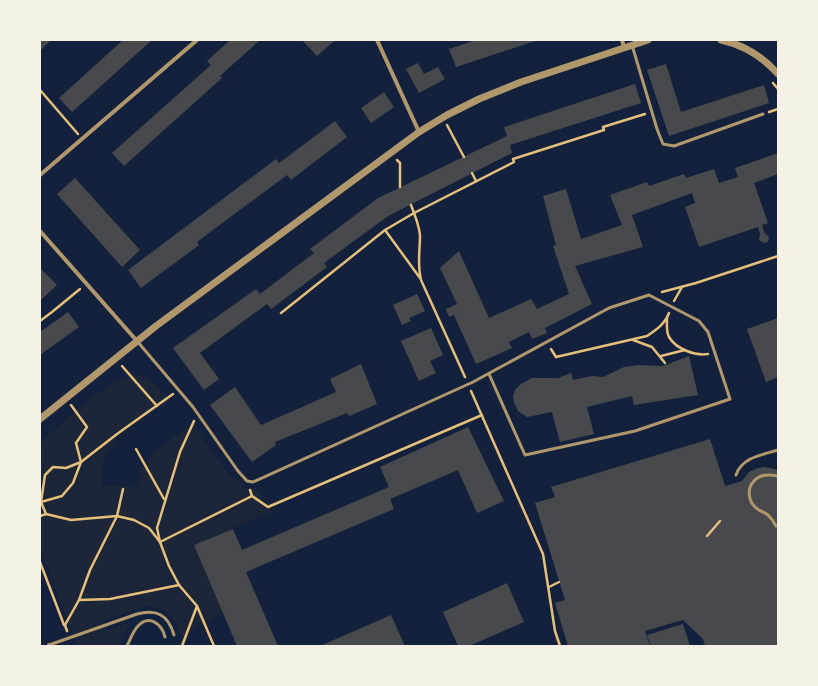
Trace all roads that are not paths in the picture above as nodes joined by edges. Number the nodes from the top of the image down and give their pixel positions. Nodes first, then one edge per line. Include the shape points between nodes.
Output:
1 (197, 40) edge
2 (377, 40) edge
3 (622, 40) edge
4 (648, 40) edge
5 (721, 40) edge
6 (632, 45) junction
7 (624, 48) junction
8 (778, 74) edge
9 (763, 114) dead end
10 (419, 132) junction
11 (40, 175) edge
12 (40, 231) edge
13 (137, 341) junction
14 (489, 374) junction
15 (40, 419) edge
16 (778, 450) edge
17 (736, 475) dead end
18 (778, 476) edge
19 (776, 526) dead end
20 (174, 635) dead end
21 (165, 637) dead end
22 (49, 646) edge
23 (127, 646) edge

1 - 11 street
2 - 10 street
3 - 7 street
4 - 6 street
5 - 8 street via 760,57
6 - 7 street
6 - 9 lane via 656,129 663,144 674,146
7 - 10 street via 521,82 479,99
10 - 13 street
12 - 13 street
13 - 14 lane via 197,413 238,471 247,481 253,482
13 - 15 street
14 - 14 lane via 609,308 648,295 699,321 708,332 730,399 635,431 525,455
16 - 17 lane via 747,460 738,468
18 - 19 lane via 761,476 750,486 749,492 750,500 755,507 769,516
20 - 22 lane via 166,618 148,611
21 - 23 lane via 164,630 158,624 151,620 146,621 137,627

